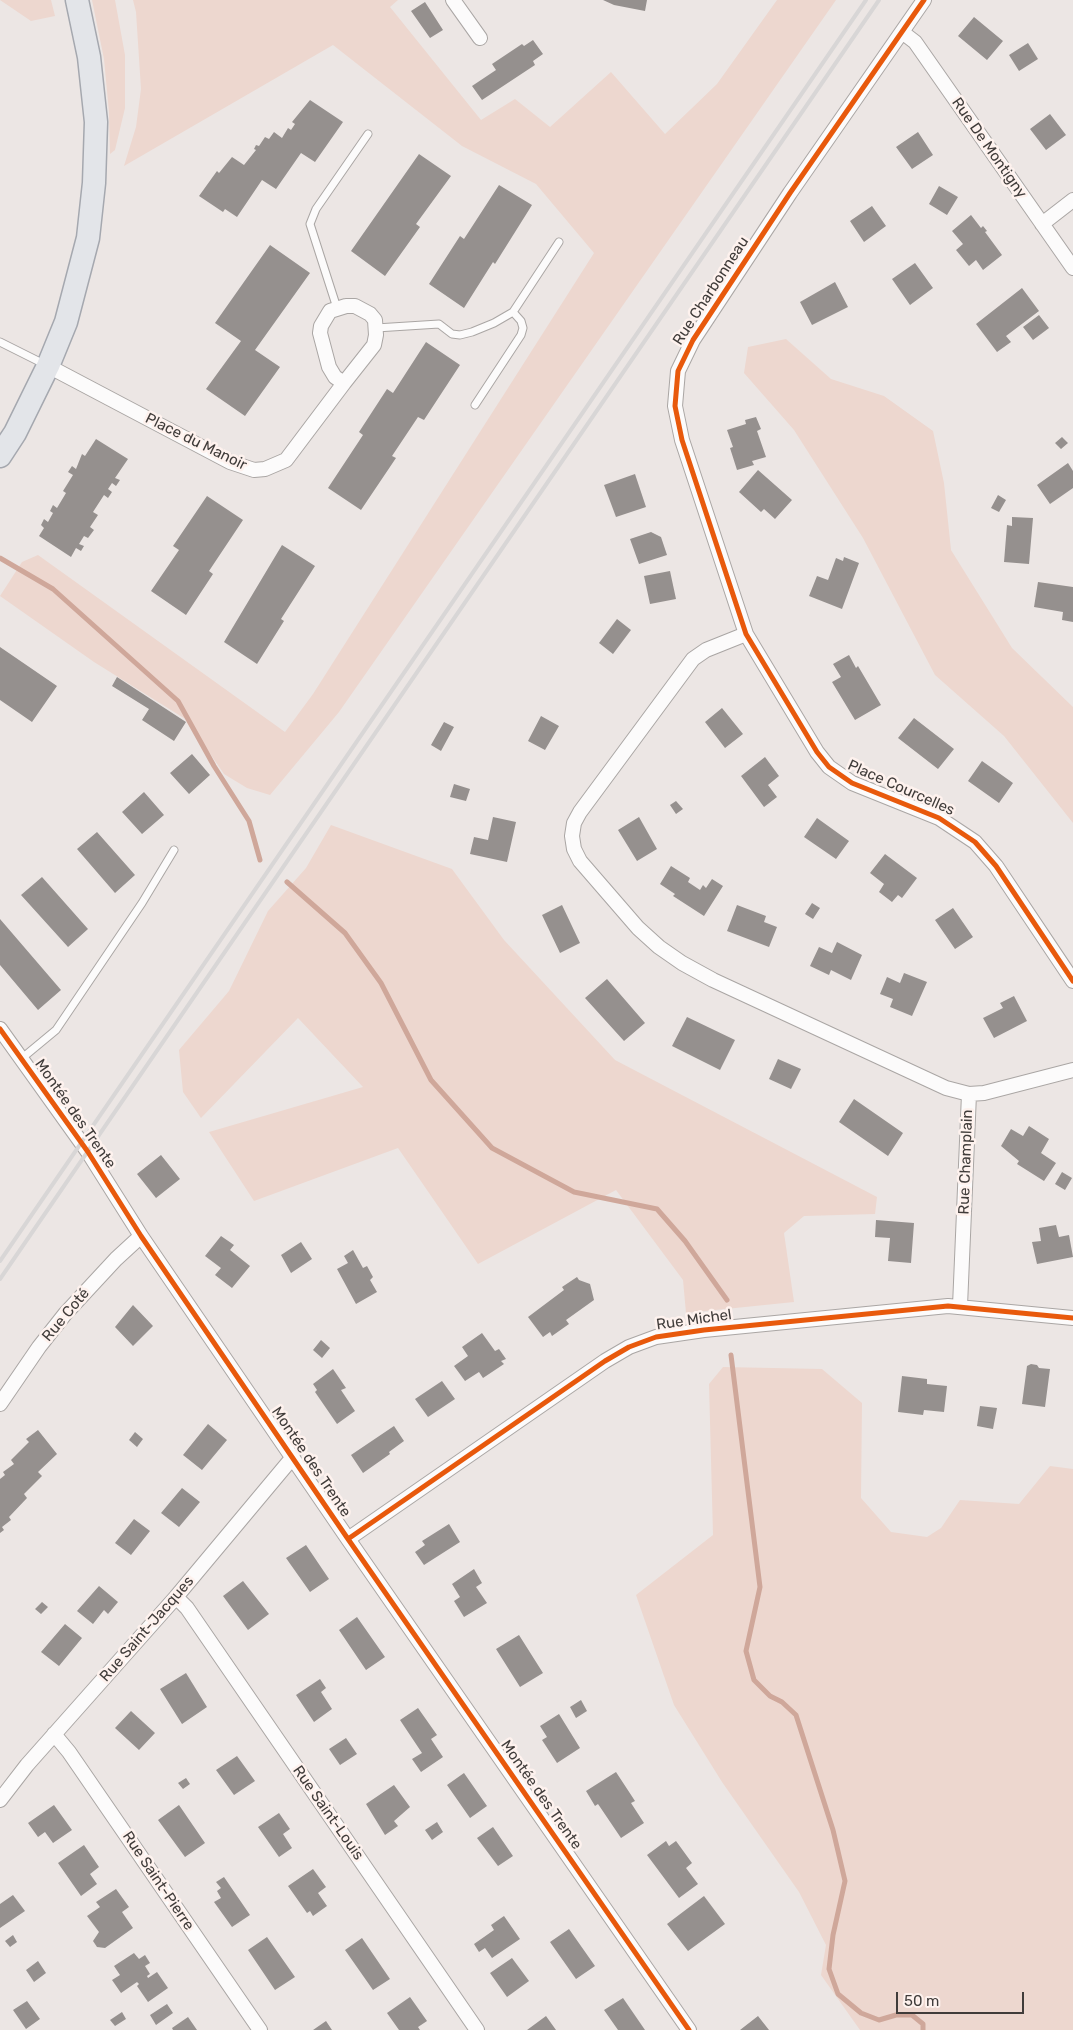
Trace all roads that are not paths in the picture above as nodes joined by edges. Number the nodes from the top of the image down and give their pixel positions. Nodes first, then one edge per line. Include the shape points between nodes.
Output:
1 (78, 0) edge
2 (453, 0) edge
3 (924, 0) edge
4 (902, 32) junction
5 (480, 38) dead end
6 (368, 134) dead end
7 (1073, 200) edge
8 (1042, 224) junction
9 (559, 242) dead end
10 (1073, 268) edge
11 (337, 308) junction
12 (514, 312) junction
13 (376, 328) junction
14 (0, 342) edge
15 (48, 366) junction
16 (344, 383) junction
17 (476, 406) dead end
18 (0, 456) edge
19 (746, 634) junction
20 (174, 850) dead end
21 (1073, 981) edge
22 (0, 1029) edge
23 (20, 1059) junction
24 (1073, 1070) edge
25 (969, 1094) junction
26 (141, 1236) junction
27 (960, 1306) junction
28 (1073, 1318) edge
29 (0, 1404) edge
30 (293, 1457) junction
31 (348, 1539) junction
32 (176, 1597) junction
33 (54, 1734) junction
34 (0, 1800) edge
35 (260, 2030) edge
36 (477, 2030) edge
37 (689, 2030) edge

1 - 15 main road via 93,85 96,122 94,183 81,272
2 - 5 street
3 - 4 street, Rue Charbonneau
4 - 8 street, Rue De Montigny via 916,42
4 - 19 street, Rue Charbonneau via 721,294 692,340 678,371 674,397 679,427
6 - 11 lane via 316,209 310,224
7 - 8 street
8 - 10 street, Rue De Montigny
9 - 12 lane
11 - 13 street via 363,308 370,314
11 - 16 street via 325,317 320,333 329,367
12 - 13 lane via 460,335 452,334 439,324
12 - 17 lane via 521,321 521,335
13 - 16 street, Place du Manoir via 374,345
14 - 15 lane
15 - 16 street, Place du Manoir via 230,462 254,470 286,460
15 - 18 main road
19 - 21 street, Place Courcelles via 823,760 852,783 939,818 975,842 996,866
19 - 25 street via 701,653 690,663 577,817 572,836 577,855 638,928 682,963 946,1088
20 - 23 lane via 142,904 56,1030
22 - 23 street, Montée des Trente
23 - 26 street, Montée des Trente via 88,1152
24 - 25 street, Rue Champlain
25 - 27 street, Rue Champlain
26 - 29 street, Rue Coté via 116,1259 39,1346
26 - 30 street, Montée des Trente
27 - 28 street, Rue Michel
27 - 31 street, Rue Michel via 680,1332 643,1341 606,1360
30 - 31 street, Montée des Trente
30 - 32 street, Rue Saint-Jacques
31 - 37 street, Montée des Trente
32 - 33 street, Rue Saint-Jacques
32 - 36 street, Rue Saint-Louis via 187,1608
33 - 34 street, Rue Saint-Jacques
33 - 35 street, Rue Saint-Pierre

